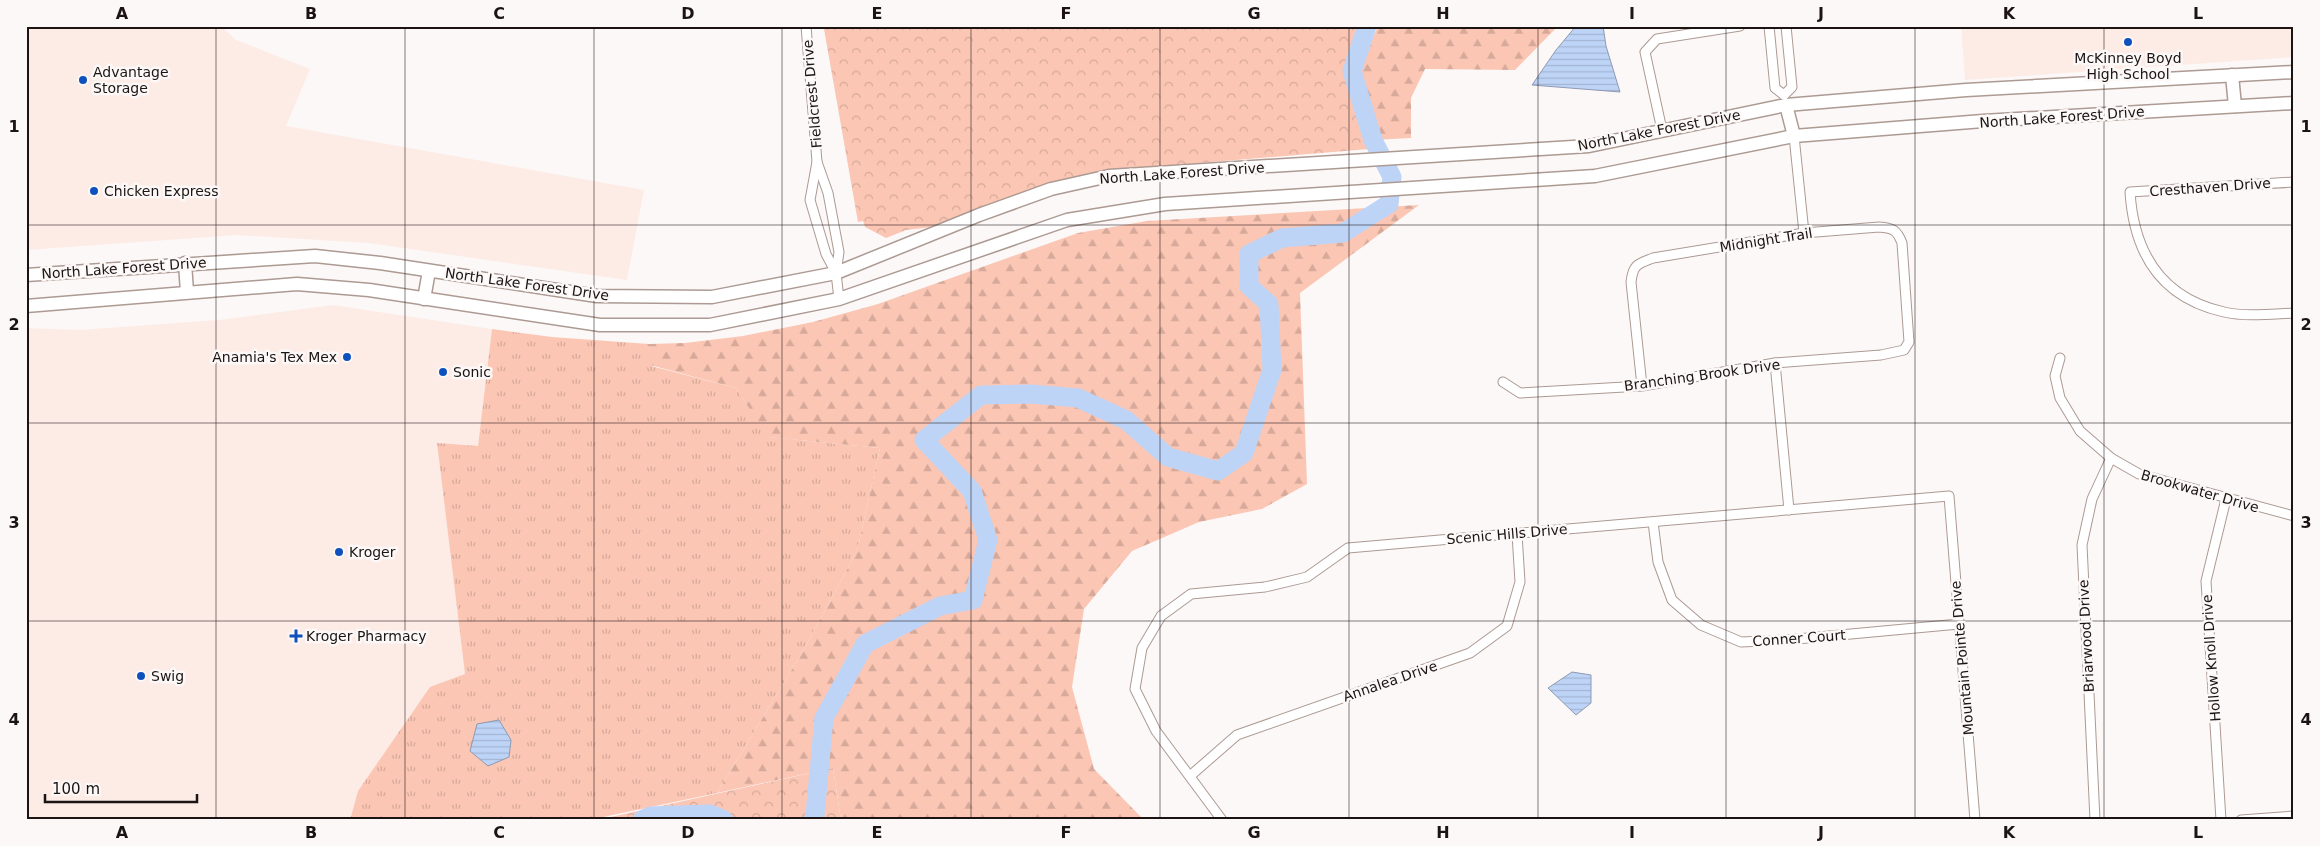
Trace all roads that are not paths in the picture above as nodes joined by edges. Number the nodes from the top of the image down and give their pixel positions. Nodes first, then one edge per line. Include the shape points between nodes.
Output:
1 (806, 26) edge
2 (1740, 26) edge
3 (1769, 26) edge
4 (1786, 26) edge
5 (1719, 28) edge
6 (2294, 72) edge
7 (2232, 75) junction
8 (1785, 100) junction
9 (2294, 103) edge
10 (2234, 106) junction
11 (1662, 130) junction
12 (1794, 136) junction
13 (817, 162) junction
14 (2294, 182) edge
15 (1804, 233) junction
16 (185, 263) junction
17 (429, 271) junction
18 (836, 274) junction
19 (26, 275) edge
20 (187, 292) junction
21 (424, 299) junction
22 (839, 299) junction
23 (26, 306) edge
24 (2294, 313) edge
25 (1904, 350) joint
26 (2060, 358) dead end
27 (1775, 363) junction
28 (1503, 382) dead end
29 (1642, 386) junction
30 (2111, 458) junction
31 (1948, 496) joint
32 (2226, 499) junction
33 (1790, 510) junction
34 (2294, 516) edge
35 (1653, 522) junction
36 (1517, 534) junction
37 (1959, 624) junction
38 (1190, 776) junction
39 (2294, 816) edge
40 (1222, 820) edge
41 (1975, 820) edge
42 (2095, 820) edge
43 (2221, 820) edge
44 (2241, 820) edge

1 - 13 street, Fieldcrest Drive
2 - 5 street
3 - 8 street via 1775,88
4 - 8 street via 1792,87
5 - 11 street via 1657,39 1646,52
6 - 7 main road, North Lake Forest Drive
7 - 8 main road, North Lake Forest Drive
7 - 10 main road
8 - 11 main road, North Lake Forest Drive
8 - 12 main road
9 - 10 main road, North Lake Forest Drive
10 - 12 main road, North Lake Forest Drive
11 - 18 main road, North Lake Forest Drive via 1589,146 1109,176 1051,189
12 - 15 street
12 - 22 main road, North Lake Forest Drive via 1595,176 1165,204 1067,220
13 - 18 street, Fieldcrest Drive via 828,193 838,252
13 - 18 street, Fieldcrest Drive via 810,200 826,254
14 - 24 street, Cresthaven Drive via 2130,192 2132,222 2140,246 2165,282 2181,295 2226,313
15 - 25 street, Midnight Trail via 1879,227 1897,231 1902,244 1909,342
15 - 29 street, Midnight Trail via 1654,258 1636,265 1631,282
16 - 17 main road, North Lake Forest Drive via 315,256
16 - 19 main road, North Lake Forest Drive
16 - 20 main road
17 - 18 main road, North Lake Forest Drive via 597,296 712,297
17 - 21 main road
18 - 22 street, Fieldcrest Drive
20 - 21 main road, North Lake Forest Drive via 297,284
20 - 23 main road, North Lake Forest Drive
21 - 22 main road, North Lake Forest Drive via 600,325 710,325
25 - 27 street, Branching Brook Drive via 1881,356
26 - 30 street, Brookwater Drive via 2055,376 2060,398 2080,430
27 - 29 street, Branching Brook Drive
27 - 33 street
28 - 29 street, Branching Brook Drive via 1520,393
30 - 32 street, Brookwater Drive via 2139,474
30 - 42 street, Briarwood Drive via 2092,499 2082,545
31 - 33 street, Scenic Hills Drive
31 - 37 street, Mountain Pointe Drive
32 - 34 street, Brookwater Drive
32 - 43 street, Hollow Knoll Drive via 2206,581
33 - 35 street, Scenic Hills Drive
35 - 36 street, Scenic Hills Drive
35 - 37 street, Conner Court via 1658,562 1672,600 1701,625 1741,642
36 - 38 street, Annalea Drive via 1520,582 1507,626 1470,653 1237,735
36 - 38 street, Scenic Hills Drive via 1348,548 1307,577 1265,586 1191,594 1161,616 1142,648 1135,689 1156,731
37 - 41 street, Mountain Pointe Drive
38 - 40 street
39 - 44 street

